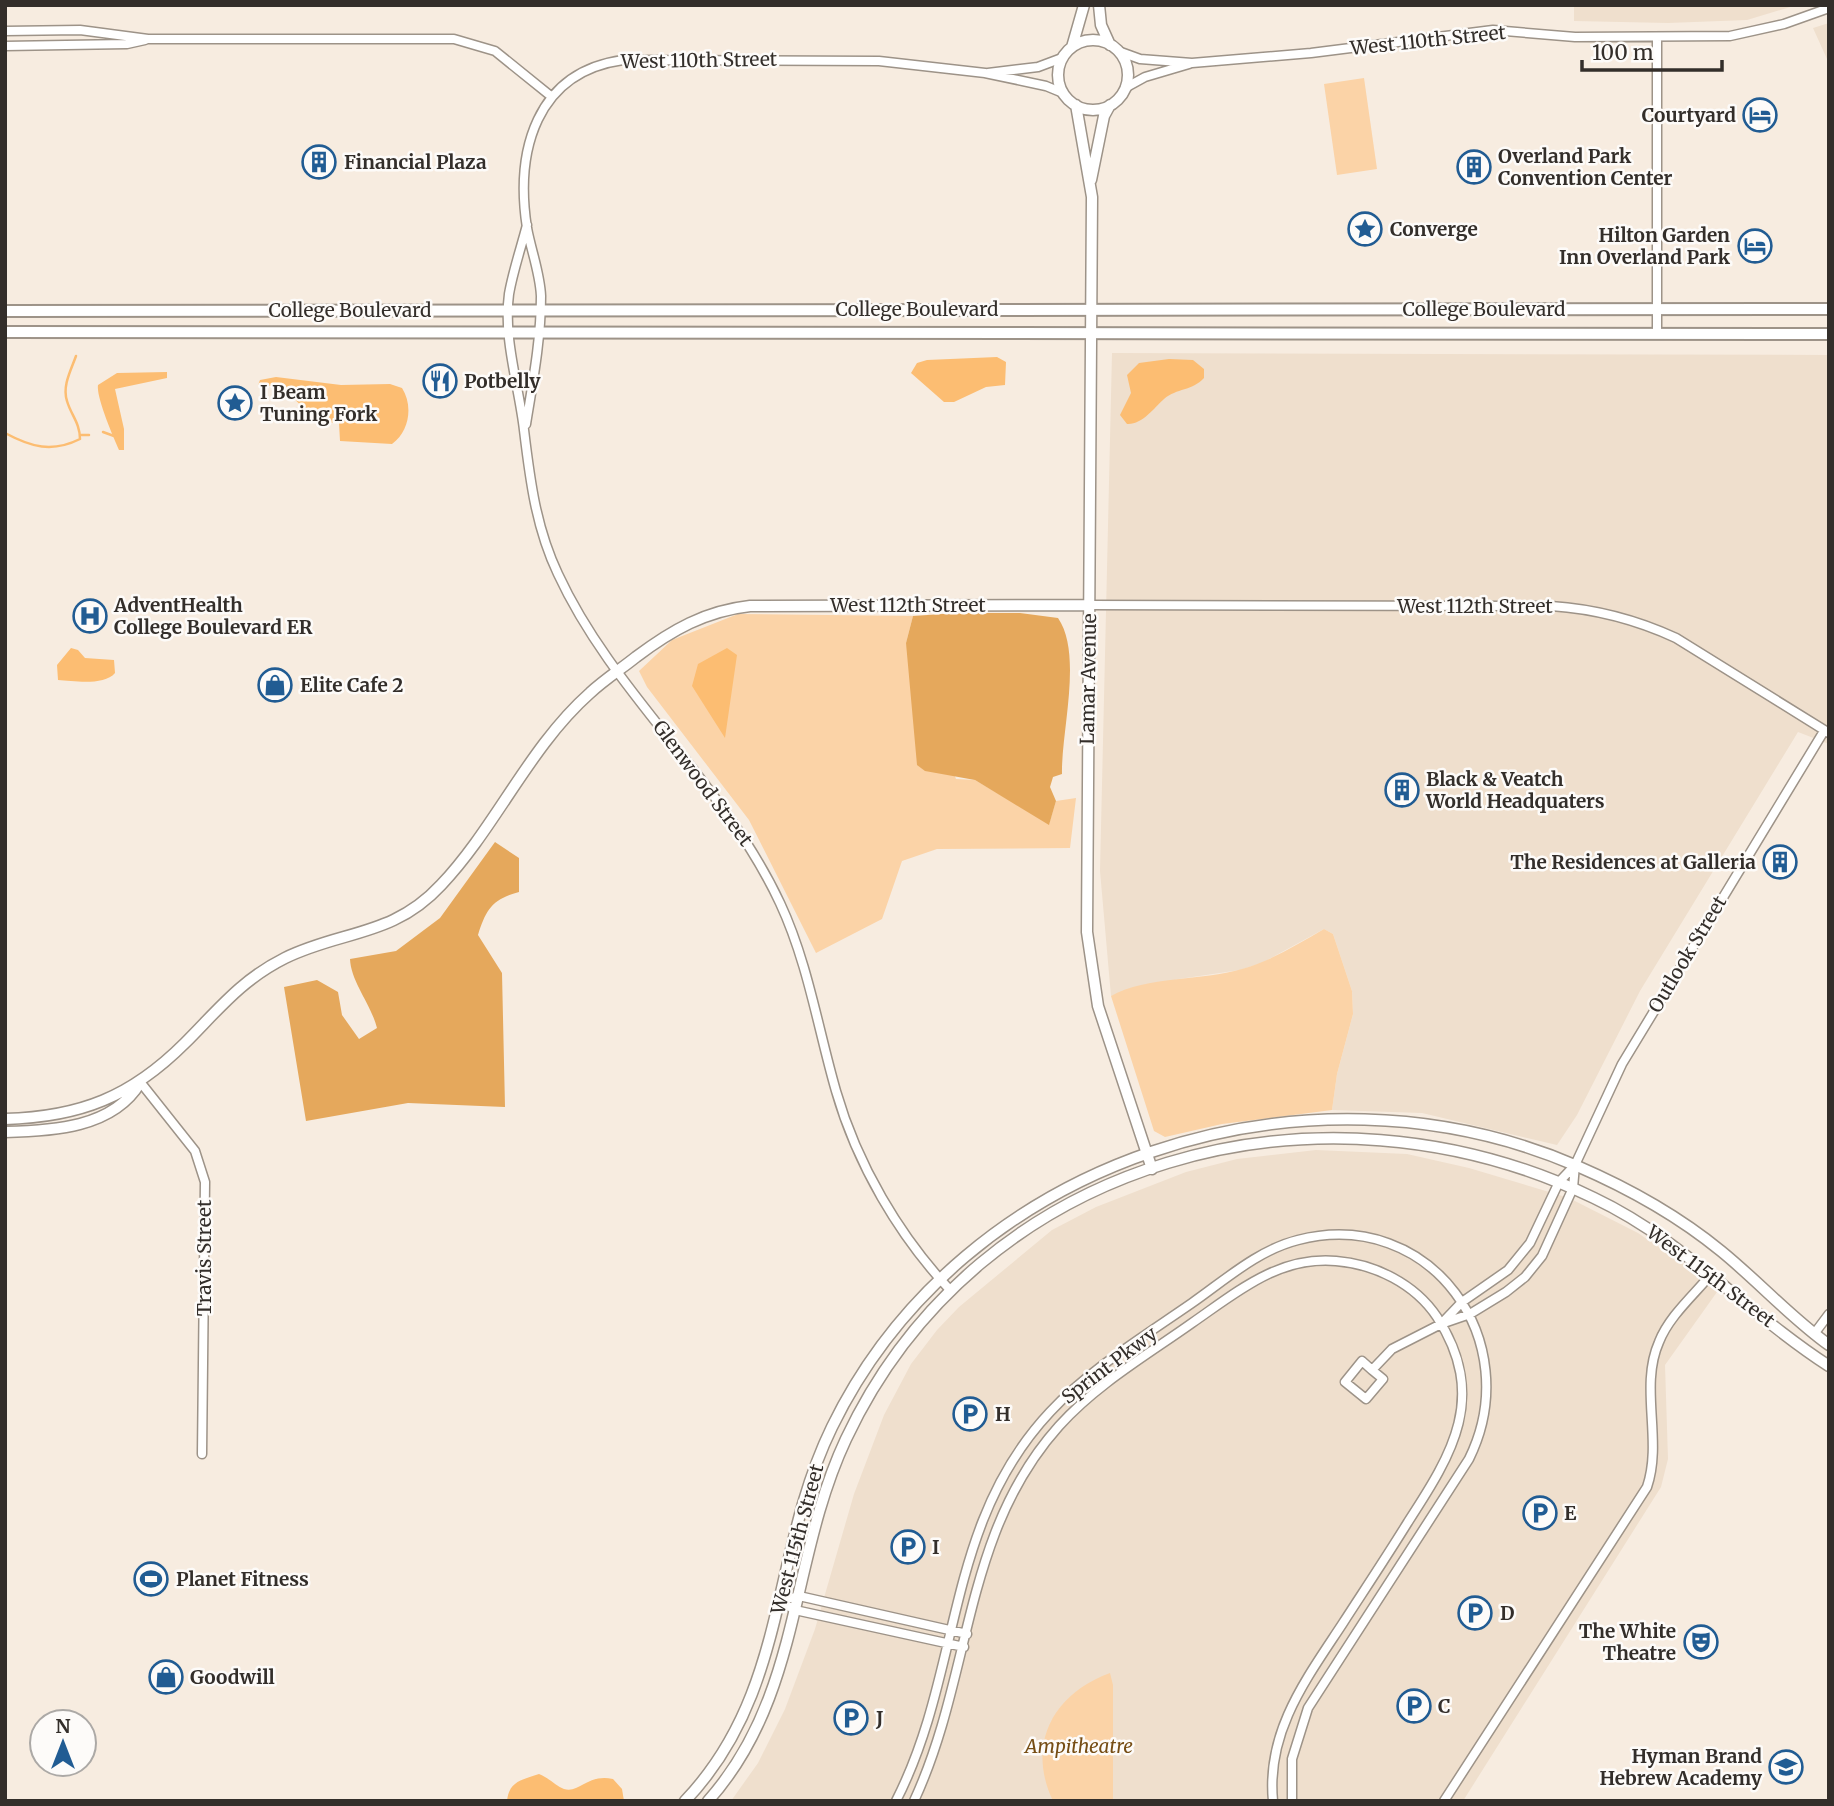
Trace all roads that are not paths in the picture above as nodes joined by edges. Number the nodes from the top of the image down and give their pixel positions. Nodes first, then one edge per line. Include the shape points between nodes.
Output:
1 (1084, 5) edge
2 (1099, 5) edge
3 (1829, 8) edge
4 (5, 31) edge
5 (1657, 38) junction
6 (148, 39) junction
7 (5, 46) edge
8 (1072, 47) junction
9 (1114, 48) junction
10 (1062, 58) junction
11 (1192, 63) junction
12 (985, 74) junction
13 (1125, 88) junction
14 (1063, 93) junction
15 (552, 97) junction
16 (1110, 105) junction
17 (1076, 106) junction
18 (1091, 181) junction
19 (527, 225) junction
20 (1092, 309) junction
21 (1658, 309) junction
22 (1829, 309) edge
23 (5, 310) edge
24 (510, 311) junction
25 (540, 311) junction
26 (5, 332) edge
27 (511, 333) junction
28 (539, 334) junction
29 (1092, 334) junction
30 (1657, 334) junction
31 (1829, 334) edge
32 (524, 430) junction
33 (1089, 605) junction
34 (619, 671) junction
35 (1827, 732) edge
36 (141, 1083) junction
37 (5, 1119) edge
38 (5, 1132) edge
39 (1146, 1152) junction
40 (1575, 1165) junction
41 (1152, 1169) junction
42 (1559, 1182) junction
43 (1573, 1188) junction
44 (1712, 1273) junction
45 (939, 1278) junction
46 (951, 1291) junction
47 (1462, 1302) junction
48 (1470, 1314) junction
49 (1829, 1314) edge
50 (1441, 1324) junction
51 (1814, 1334) junction
52 (1827, 1341) edge
53 (1829, 1366) edge
54 (1372, 1370) junction
55 (202, 1454) dead end
56 (799, 1596) junction
57 (780, 1601) junction
58 (795, 1610) junction
59 (951, 1630) junction
60 (967, 1634) junction
61 (948, 1643) junction
62 (964, 1647) junction
63 (685, 1801) edge
64 (708, 1801) edge
65 (896, 1801) edge
66 (914, 1801) edge
67 (1273, 1801) edge
68 (1292, 1801) edge
69 (1444, 1801) edge

1 - 8 street
2 - 9 street via 1101,25
3 - 5 street, West 110th Street via 1745,34
4 - 6 street via 80,30
5 - 11 street, West 110th Street via 1493,30
5 - 21 street
6 - 7 street via 127,44
6 - 15 street via 454,39 495,51
8 - 9 street via 1093,40
8 - 10 street
9 - 11 street, West 110th Street via 1140,59
9 - 13 street via 1127,72
10 - 12 street, West 110th Street
10 - 14 street via 1058,78
11 - 13 street, West 110th Street
12 - 14 street, West 110th Street
12 - 15 street, West 110th Street via 852,60 623,60 576,75
13 - 16 street
14 - 17 street
15 - 19 street, Glenwood Street via 528,144
16 - 17 street via 1091,110
16 - 18 street, Lamar Avenue
17 - 18 street, Lamar Avenue
18 - 20 street, Lamar Avenue
19 - 24 street, Glenwood Street via 509,296
19 - 25 street, Glenwood Street via 541,292
20 - 21 main road, College Boulevard
20 - 25 main road, College Boulevard
20 - 29 street, Lamar Avenue
21 - 22 main road, College Boulevard
21 - 30 street
23 - 24 main road, College Boulevard
24 - 25 main road, College Boulevard
24 - 27 street, Glenwood Street
25 - 28 street, Glenwood Street
26 - 27 main road, College Boulevard
27 - 28 main road, College Boulevard
27 - 32 street, Glenwood Street
28 - 29 main road, College Boulevard
28 - 32 street, Glenwood Street
29 - 30 main road, College Boulevard
29 - 33 street, Lamar Avenue
30 - 31 main road, College Boulevard
32 - 34 street, Glenwood Street via 533,496 550,554 581,618
33 - 34 street, West 112th Street via 734,608 689,622
33 - 35 street, West 112th Street via 1551,606 1599,611 1676,638
33 - 39 street, Lamar Avenue via 1087,932 1098,1006
34 - 36 street, West 112th Street via 589,693 563,722 460,863 422,903 397,920 298,953 269,968 238,988
34 - 45 street, Glenwood Street via 727,810 766,874 795,940 848,1127 895,1218
35 - 40 street, Outlook Street via 1622,1064
36 - 37 street, West 112th Street via 65,1114
36 - 38 street, West 112th Street via 132,1098 107,1114 64,1128
36 - 55 street, Travis Street via 195,1152 205,1182
39 - 40 street, West 115th Street via 1259,1125 1359,1119 1466,1132
39 - 41 street, Lamar Avenue
39 - 45 street, West 115th Street via 1031,1207
40 - 42 street
40 - 43 street, Outlook Street
40 - 51 street, West 115th Street via 1674,1216
41 - 42 street, West 115th Street via 1258,1142 1349,1136 1452,1149
41 - 46 street, West 115th Street via 1096,1191 1042,1221 997,1251
42 - 43 street, West 115th Street
42 - 47 street via 1518,1258 1496,1280
43 - 44 street, West 115th Street via 1651,1229
43 - 48 street via 1534,1267 1506,1292
44 - 53 street, West 115th Street
44 - 69 street via 1669,1325 1654,1356 1655,1456 1647,1487
45 - 46 street, Glenwood Street
45 - 57 street, West 115th Street via 879,1347 830,1431 802,1507
46 - 56 street, West 115th Street via 897,1353 850,1431 821,1501
47 - 48 street, Sprint Pkwy
47 - 50 street
47 - 59 street, Sprint Pkwy via 1423,1262 1402,1249 1365,1238 1311,1237 1260,1256 1089,1376 1042,1421 1014,1457 985,1509 969,1552
48 - 50 street
48 - 68 street, Sprint Pkwy via 1488,1375 1480,1433 1469,1460 1308,1708 1292,1759
49 - 51 street
50 - 54 street via 1392,1349
50 - 60 street, Sprint Pkwy via 1413,1292 1365,1265 1304,1261 1252,1282 1093,1394 1046,1441 1000,1516 980,1572
50 - 67 street, Sprint Pkwy via 1461,1376 1462,1404 1455,1441 1444,1467 1294,1700 1276,1748
51 - 52 street, West 115th Street
54 - 54 street via 1383,1379 1366,1399 1345,1382 1362,1362
56 - 57 street
56 - 58 street, West 115th Street
56 - 59 street
57 - 58 street
57 - 63 street, West 115th Street via 753,1698 723,1753
58 - 61 street
58 - 64 street, West 115th Street via 770,1701 735,1767
59 - 60 street
59 - 61 street, Sprint Pkwy
60 - 62 street, Sprint Pkwy
61 - 62 street
61 - 65 street, Sprint Pkwy via 928,1725
62 - 66 street, Sprint Pkwy via 943,1730

